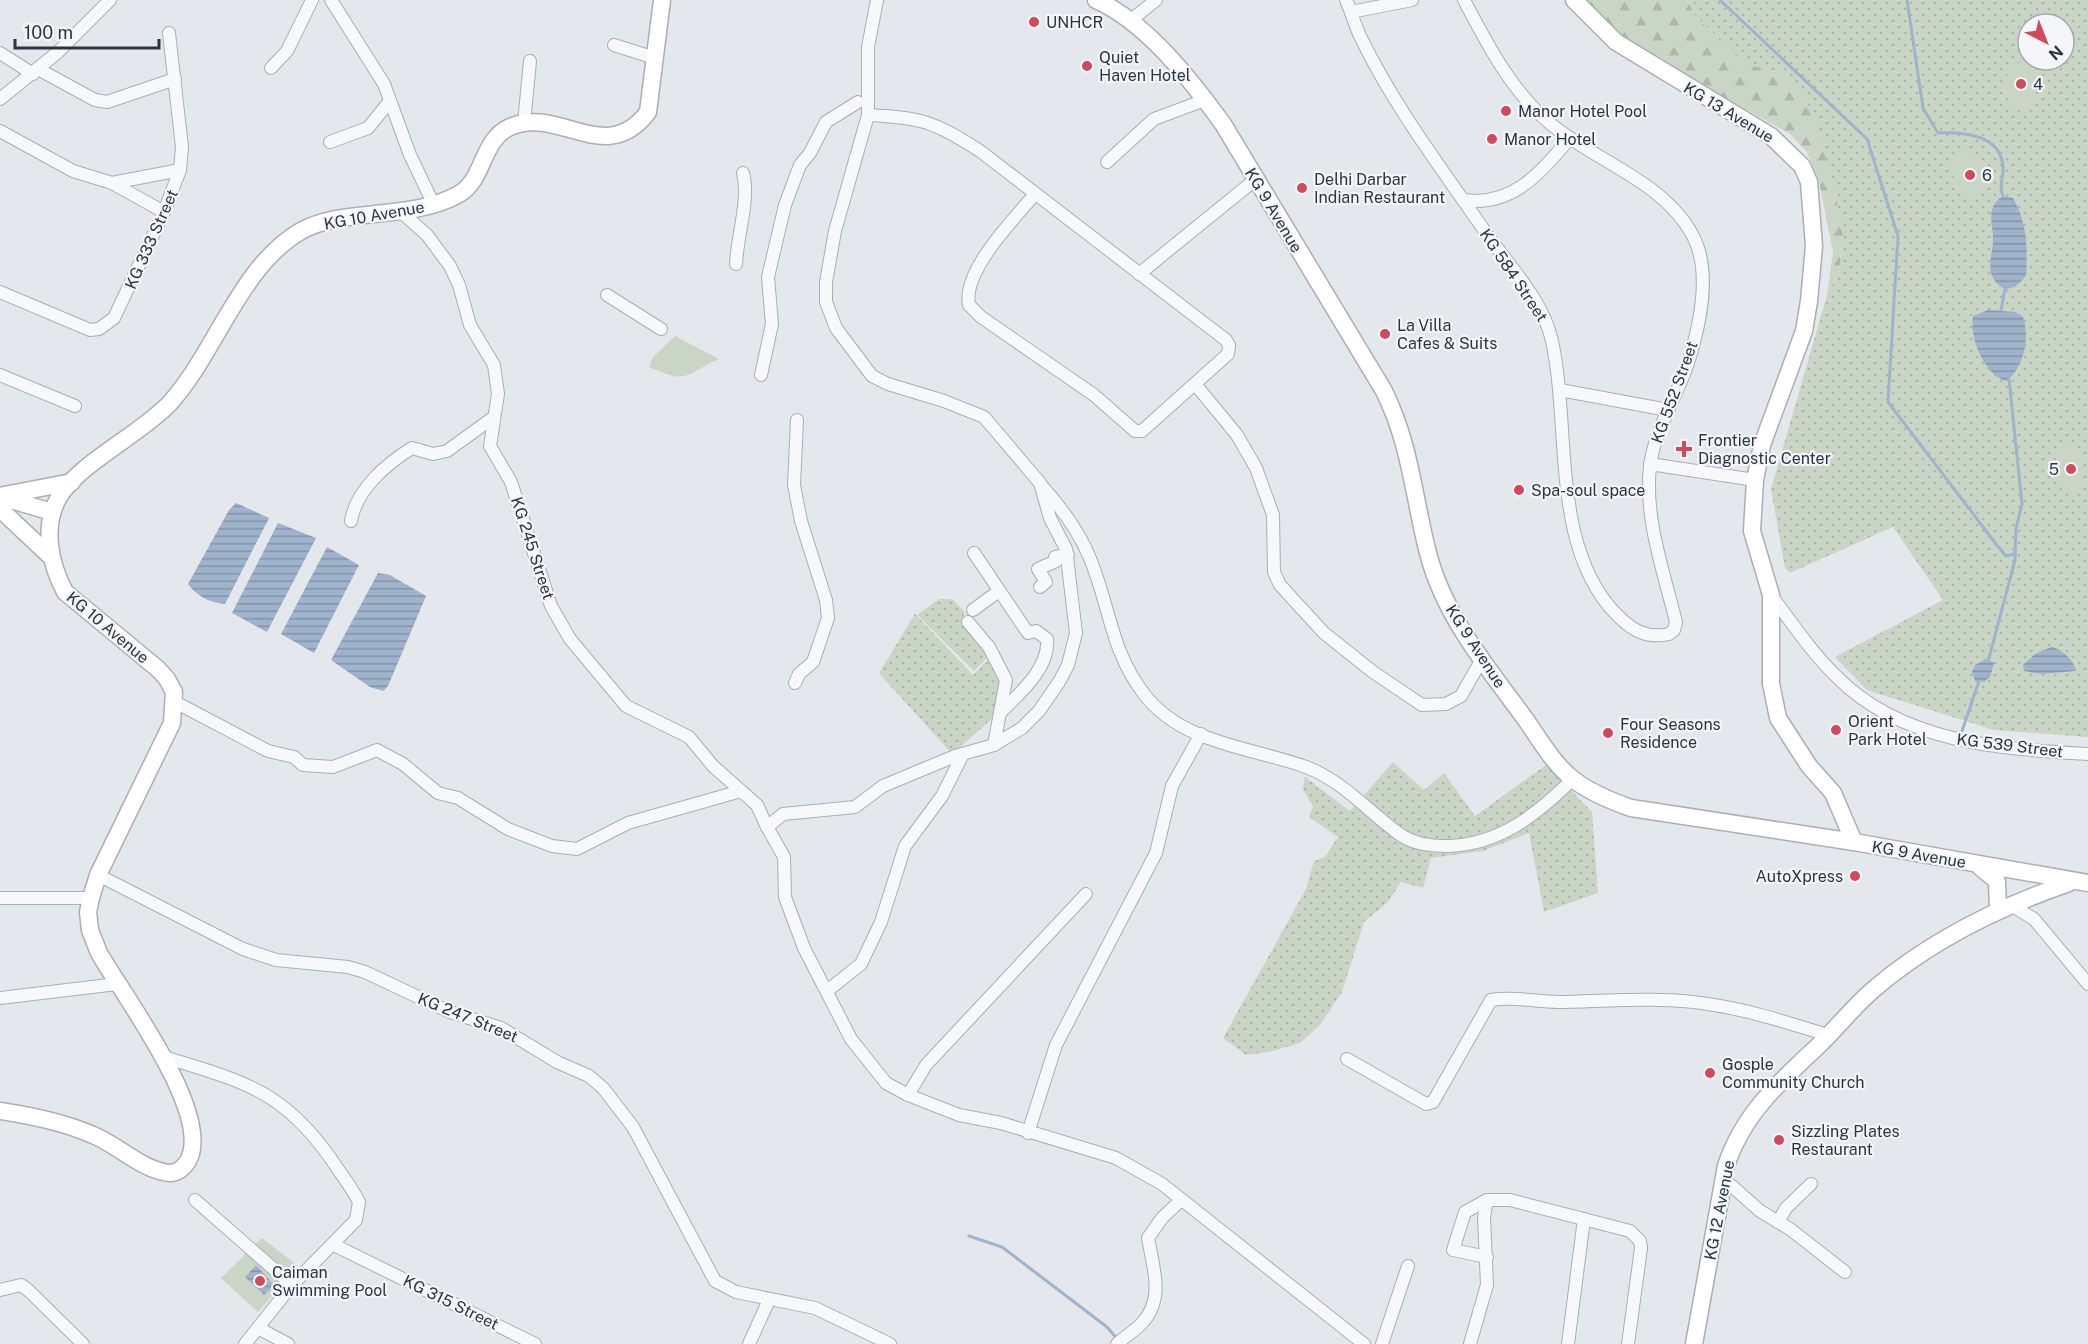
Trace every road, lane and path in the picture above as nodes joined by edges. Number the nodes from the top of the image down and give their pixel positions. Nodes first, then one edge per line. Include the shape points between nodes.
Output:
1 (108, 0) edge
2 (312, 0) edge
3 (331, 0) edge
4 (662, 0) edge
5 (877, 0) edge
6 (1096, 0) edge
7 (1156, 0) edge
8 (1346, 0) edge
9 (1412, 0) edge
10 (1464, 0) edge
11 (1574, 0) edge
12 (1351, 12) junction
13 (1130, 21) junction
14 (169, 33) dead end
15 (614, 45) dead end
16 (0, 53) edge
17 (655, 58) junction
18 (530, 61) dead end
19 (271, 68) dead end
20 (35, 71) junction
21 (175, 79) junction
22 (0, 99) edge
23 (1205, 100) junction
24 (390, 101) junction
25 (858, 102) dead end
26 (868, 114) junction
27 (524, 123) junction
28 (0, 131) edge
29 (1570, 138) junction
30 (330, 142) dead end
31 (1107, 162) dead end
32 (180, 170) junction
33 (743, 173) dead end
34 (1256, 179) junction
35 (112, 183) junction
36 (1035, 194) junction
37 (1463, 200) junction
38 (434, 205) junction
39 (164, 212) junction
40 (400, 212) junction
41 (736, 264) dead end
42 (1139, 274) junction
43 (0, 291) edge
44 (607, 294) dead end
45 (661, 329) dead end
46 (0, 375) edge
47 (760, 375) dead end
48 (1195, 384) junction
49 (1560, 390) junction
50 (75, 406) dead end
51 (1668, 410) junction
52 (494, 417) junction
53 (797, 420) dead end
54 (1650, 464) junction
55 (1755, 480) junction
56 (72, 482) junction
57 (1040, 483) junction
58 (0, 497) edge
59 (0, 508) edge
60 (51, 518) junction
61 (351, 521) dead end
62 (974, 553) dead end
63 (1068, 555) junction
64 (51, 557) junction
65 (1040, 587) dead end
66 (999, 591) junction
67 (1771, 596) junction
68 (973, 610) dead end
69 (968, 622) dead end
70 (1674, 630) joint
71 (1482, 659) junction
72 (795, 683) dead end
73 (175, 702) junction
74 (1000, 713) junction
75 (1201, 734) junction
76 (994, 745) junction
77 (963, 754) junction
78 (2088, 754) edge
79 (1573, 779) junction
80 (741, 791) junction
81 (767, 827) junction
82 (1854, 842) junction
83 (1976, 865) junction
84 (98, 875) junction
85 (2036, 876) junction
86 (2080, 882) edge
87 (1086, 894) dead end
88 (2030, 896) junction
89 (0, 898) edge
90 (91, 898) junction
91 (2005, 908) junction
92 (117, 984) junction
93 (2088, 984) edge
94 (827, 991) junction
95 (0, 998) edge
96 (1828, 1035) junction
97 (164, 1057) junction
98 (1347, 1059) dead end
99 (908, 1095) junction
100 (0, 1111) edge
101 (1028, 1133) junction
102 (1724, 1179) junction
103 (1811, 1184) dead end
104 (195, 1200) dead end
105 (1487, 1200) junction
106 (1180, 1201) junction
107 (1584, 1219) junction
108 (1778, 1222) junction
109 (334, 1245) junction
110 (1487, 1257) junction
111 (1408, 1266) dead end
112 (1845, 1272) dead end
113 (292, 1285) junction
114 (0, 1290) edge
115 (769, 1300) junction
116 (258, 1328) junction
117 (83, 1344) edge
118 (245, 1344) edge
119 (288, 1344) edge
120 (535, 1344) edge
121 (749, 1344) edge
122 (890, 1344) edge
123 (1117, 1344) edge
124 (1364, 1344) edge
125 (1382, 1344) edge
126 (1470, 1344) edge
127 (1568, 1344) edge
128 (1629, 1344) edge
129 (1694, 1344) edge

1 - 20 street
2 - 19 street via 287,51
3 - 24 street via 384,84
4 - 17 street
5 - 26 street via 868,47
6 - 13 street, KG 9 Avenue
7 - 13 street
8 - 12 street, KG 584 Street
9 - 12 street
10 - 29 street, KG 552 Street via 1504,69 1533,108
11 - 55 street, KG 13 Avenue via 1616,42 1771,136 1802,166 1809,182 1814,246 1804,331 1762,445
12 - 37 street, KG 584 Street via 1377,67
13 - 23 street, KG 9 Avenue
14 - 21 street, KG 333 Street
15 - 17 street
16 - 20 street
17 - 27 street via 648,112 627,132 588,136 554,126
18 - 27 street
20 - 21 street via 94,100 107,102
20 - 22 street
21 - 32 street, KG 333 Street via 182,147
23 - 31 street via 1154,119
23 - 34 street, KG 9 Avenue
24 - 30 street via 368,128
24 - 38 street
25 - 47 street via 826,122 800,165 785,205 768,277 772,324
26 - 36 street via 932,122 980,151
26 - 57 street via 835,231 826,282 826,302 836,328 872,376 984,417
27 - 38 street, KG 10 Avenue via 511,126 495,138 471,184
28 - 35 street via 73,171
29 - 37 street via 1511,194 1480,202
29 - 51 street, KG 552 Street via 1659,196 1693,236 1701,257 1702,287 1689,361
32 - 35 street
32 - 39 street, KG 333 Street
33 - 41 street via 746,186
34 - 42 street
34 - 71 street, KG 9 Avenue via 1399,422 1440,590
35 - 39 street
36 - 42 street
36 - 48 street via 1004,231 973,279 968,300 974,311 1094,395 1135,431 1142,431
37 - 49 street, KG 584 Street via 1546,319
38 - 40 street, KG 10 Avenue
39 - 43 street, KG 333 Street via 121,307 114,318 99,328 76,326
40 - 52 street, KG 245 Street via 427,235 459,285 470,326 494,365 498,383
40 - 56 street, KG 10 Avenue via 328,222 288,239 252,279 170,403
42 - 48 street via 1229,345 1228,354
44 - 45 street
46 - 50 street
48 - 71 street via 1237,435 1256,468 1274,515 1274,572 1280,585 1324,633 1422,705 1446,704 1461,696
49 - 51 street
49 - 70 street, KG 584 Street via 1568,490 1582,560 1590,579 1604,601 1635,631 1661,636
51 - 54 street, KG 552 Street
52 - 61 street via 447,451 433,454 412,448 402,454 371,480 353,507
52 - 80 street, KG 245 Street via 490,446 511,482 551,606 570,639 626,706 689,737
53 - 72 street via 794,484 828,618 813,662
54 - 55 street
54 - 70 street, KG 552 Street via 1650,503 1676,622
55 - 67 street, KG 13 Avenue via 1752,531
56 - 58 street
56 - 60 street, KG 10 Avenue via 60,495
57 - 63 street via 1050,518
57 - 75 street via 1068,519 1089,556 1120,657 1132,679 1167,718
58 - 60 street
59 - 60 street
59 - 64 street
60 - 64 street, KG 10 Avenue
62 - 66 street
63 - 65 street via 1055,556 1056,561 1038,569 1046,582
63 - 76 street via 1076,633 1068,664 1039,711 1022,728
64 - 73 street, KG 10 Avenue via 65,592 158,669 167,679
66 - 68 street
66 - 74 street via 1028,633 1036,631 1047,639 1040,668
67 - 78 street, KG 539 Street via 1836,677 1882,711 1920,730 1972,742
67 - 82 street, KG 13 Avenue via 1771,683 1778,718 1809,766 1833,793
69 - 74 street via 989,647 1006,680
71 - 79 street, KG 9 Avenue
73 - 80 street via 268,751 294,757 303,765 333,768 377,750 403,764 438,793 458,798 508,829 552,846 577,849 628,823
73 - 84 street via 172,723
74 - 76 street
75 - 79 street via 1331,778 1395,832 1425,846 1461,845 1502,834 1542,809
75 - 101 street via 1172,786 1156,854 1056,1045
76 - 77 street
77 - 81 street via 883,786 855,807 788,813
77 - 94 street via 942,796 905,846 881,922 861,964
79 - 82 street, KG 9 Avenue via 1600,796 1631,808
80 - 81 street, KG 245 Street via 757,805
81 - 94 street, KG 245 Street via 784,857 785,897 804,948
82 - 83 street, KG 9 Avenue
83 - 85 street, KG 9 Avenue
83 - 91 street via 1997,881
84 - 90 street
84 - 115 street, KG 247 Street via 243,949 276,960 366,972 437,1006 501,1028 557,1062 589,1076 633,1127 715,1281 725,1288
85 - 86 street, KG 9 Avenue
85 - 88 street
86 - 88 street, KG 12 Avenue
87 - 99 street via 926,1065
88 - 91 street, KG 12 Avenue
89 - 90 street
90 - 92 street via 90,930
91 - 93 street via 2034,919
91 - 96 street, KG 12 Avenue via 1898,969
92 - 95 street
92 - 97 street
94 - 99 street, KG 245 Street via 851,1040 886,1083
96 - 98 street via 1713,1004 1537,1002 1506,997 1491,1000 1433,1102 1426,1104
96 - 102 street, KG 12 Avenue via 1771,1090 1747,1121 1732,1149
97 - 100 street via 180,1088 192,1132 191,1155 184,1168 173,1173 158,1171 94,1135
97 - 109 street via 264,1092 310,1130 358,1202 356,1220
99 - 101 street, KG 245 Street
101 - 106 street, KG 245 Street via 1116,1158 1162,1184
102 - 108 street
102 - 129 street, KG 12 Avenue
103 - 108 street via 1786,1208
104 - 113 street
105 - 107 street via 1510,1200
105 - 110 street
105 - 110 street via 1466,1212 1453,1250
106 - 123 street via 1148,1238 1157,1289 1154,1302 1143,1323
106 - 124 street, KG 245 Street via 1234,1239
107 - 127 street
107 - 128 street via 1630,1231 1640,1240
108 - 112 street
109 - 113 street
109 - 120 street, KG 315 Street
110 - 126 street via 1487,1285
111 - 125 street
113 - 116 street
114 - 117 street via 21,1285
115 - 121 street
115 - 122 street, KG 247 Street via 815,1308
116 - 118 street
116 - 119 street

